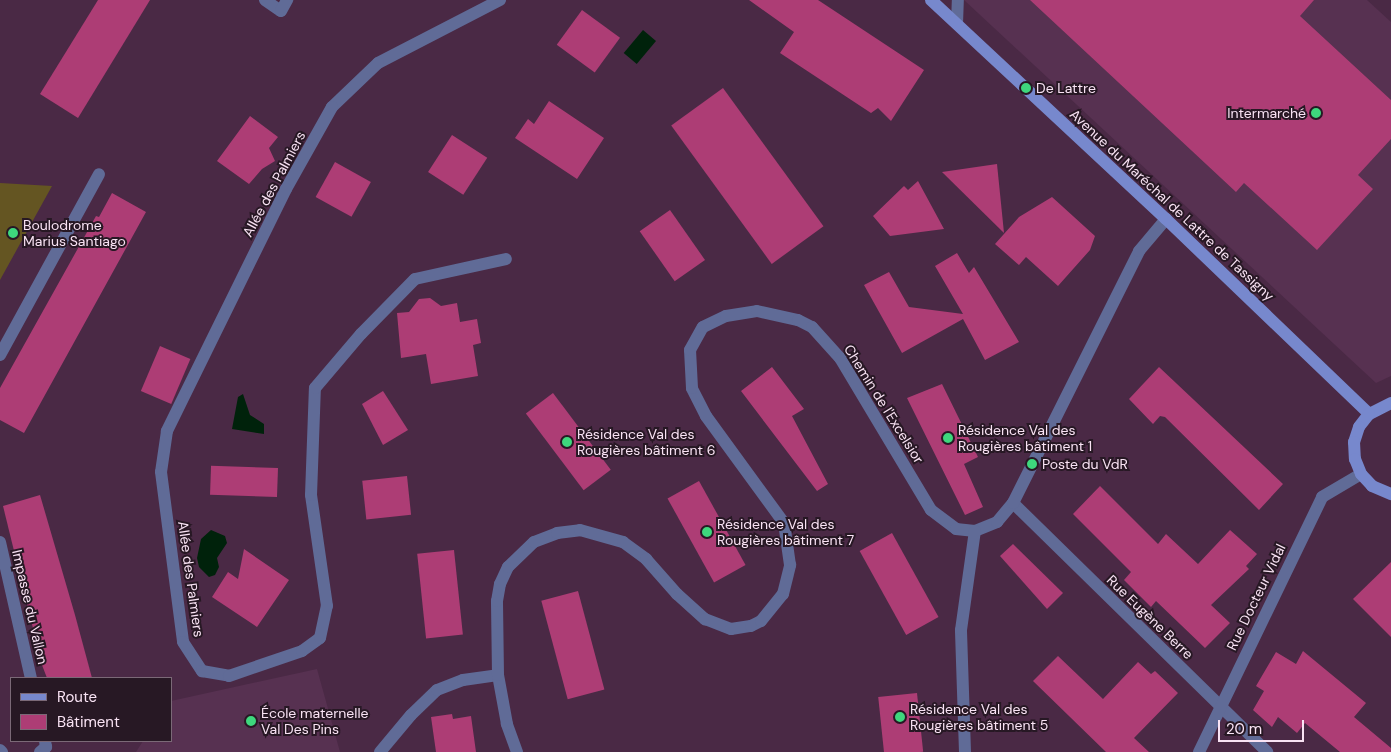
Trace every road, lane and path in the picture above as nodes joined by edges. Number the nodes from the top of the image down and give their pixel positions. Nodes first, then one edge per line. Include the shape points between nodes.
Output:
1 (264, 0) edge
2 (287, 0) edge
3 (500, 0) edge
4 (931, 0) edge
5 (958, 0) edge
6 (956, 24) junction
7 (99, 174) dead end
8 (1166, 219) junction
9 (506, 259) dead end
10 (0, 355) edge
11 (1391, 403) edge
12 (1369, 414) junction
13 (1361, 474) junction
14 (1391, 494) edge
15 (1014, 503) junction
16 (975, 531) junction
17 (0, 542) edge
18 (498, 675) junction
19 (31, 677) edge
20 (1220, 705) junction
21 (45, 742) edge
22 (40, 752) edge
23 (380, 752) edge
24 (517, 752) edge
25 (965, 752) edge
26 (1198, 752) edge
27 (1267, 752) edge

1 - 2 street via 281,10
3 - 9 street, Allée des Palmiers via 378,63 332,107 286,189 167,431 161,472 183,642 202,671 228,676 302,651 320,638 327,606 311,495 315,388 360,334 415,279
4 - 6 main road, Avenue du Maréchal de Lattre de Tassigny
5 - 6 street
6 - 8 main road, Avenue du Maréchal de Lattre de Tassigny
7 - 10 street
8 - 12 main road, Avenue du Maréchal de Lattre de Tassigny
8 - 15 street via 1139,251
11 - 12 main road
12 - 13 main road via 1359,427 1354,442 1355,459
13 - 14 main road via 1372,486
13 - 20 street, Rue Docteur Vidal via 1322,497
15 - 16 street via 997,522
15 - 20 street, Rue Eugène Berre
16 - 18 street, Chemin de l'Excelsior via 956,529 931,510 840,358 818,332 798,320 770,313 744,311 726,316 707,324 696,335 690,350 689,376 700,406 784,523 790,565 777,605 751,626 732,629 718,625 691,608 646,558 623,542 591,532 557,533 523,549 500,584 495,621
16 - 25 street via 961,630
17 - 19 street, Impasse du Vallon
18 - 23 street via 463,680 438,690 411,714
18 - 24 street, Chemin de l'Excelsior via 507,724
20 - 26 street, Rue Docteur Vidal
20 - 27 street, Rue Eugène Berre
21 - 22 street via 46,746

